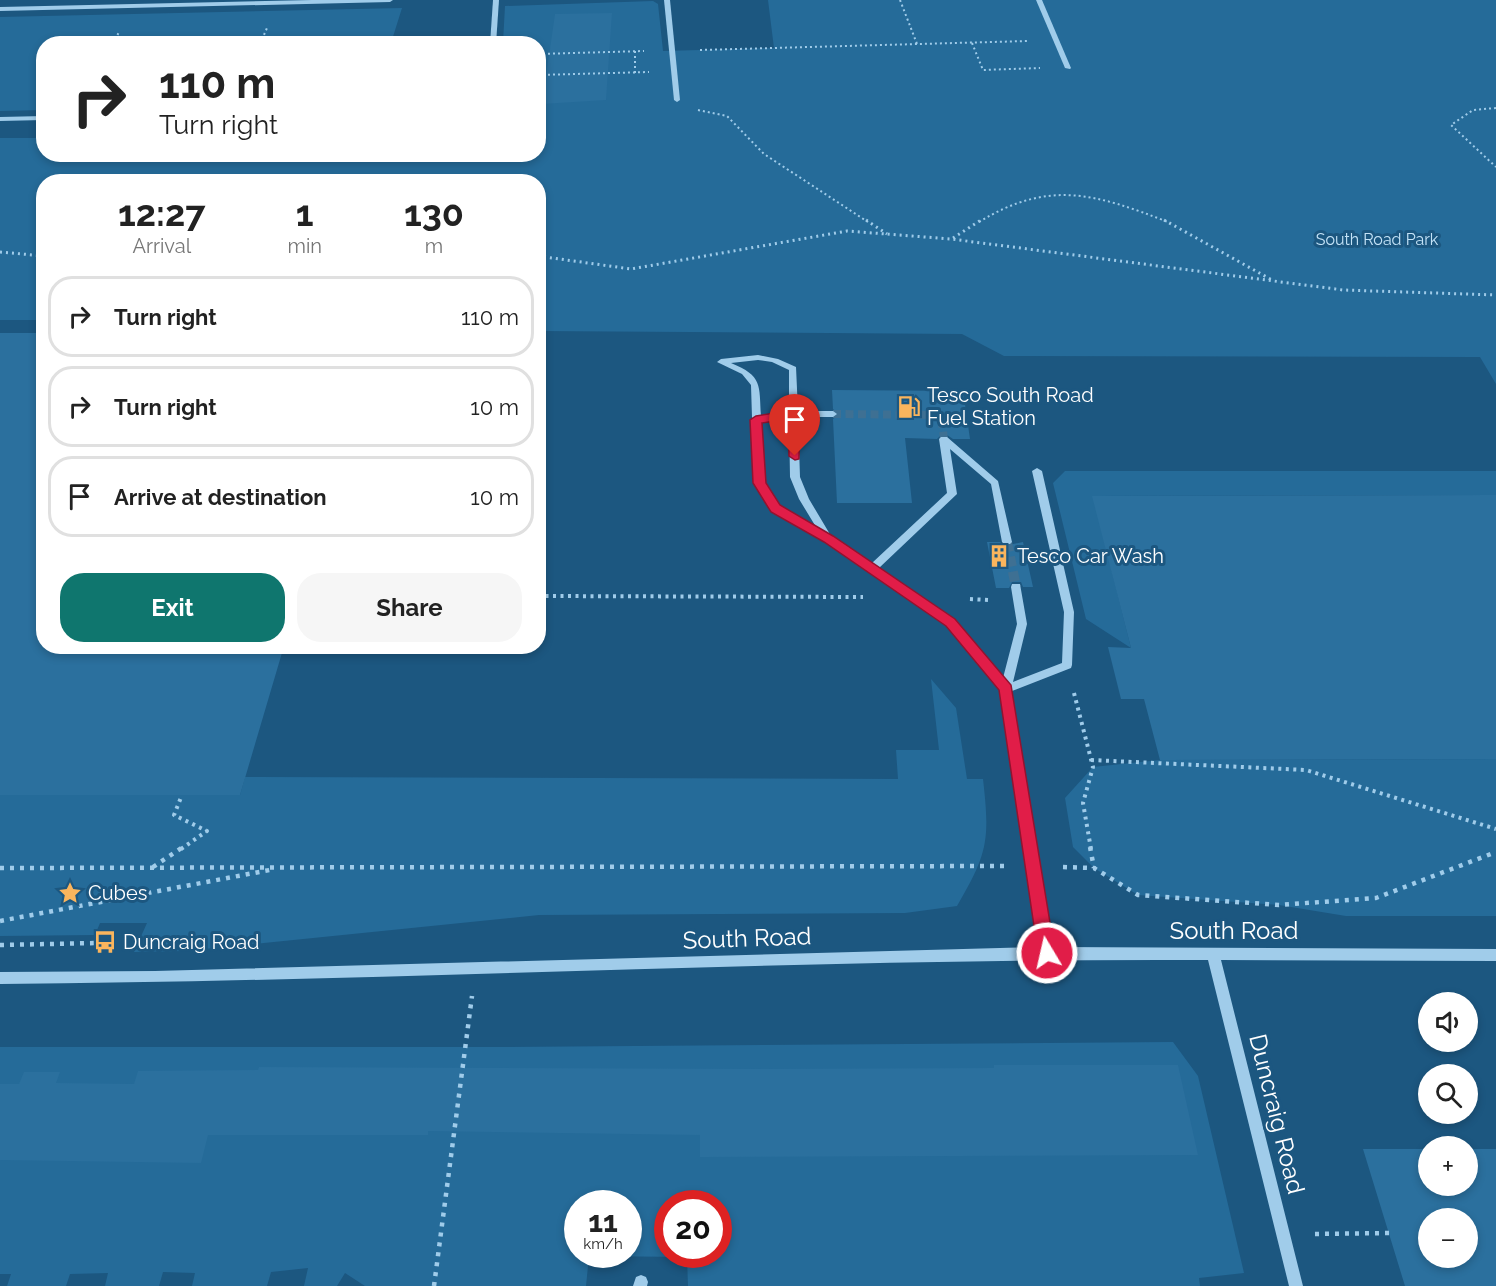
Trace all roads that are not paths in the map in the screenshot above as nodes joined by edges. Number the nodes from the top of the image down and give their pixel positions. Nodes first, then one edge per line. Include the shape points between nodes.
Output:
1 (390, 0) edge
2 (496, 0) edge
3 (667, 0) edge
4 (1039, 0) edge
5 (326, 1) edge
6 (0, 9) edge
7 (494, 36) edge
8 (1068, 68) road end
9 (677, 100) road end
10 (36, 118) edge
11 (0, 119) edge
12 (794, 414) junction
13 (833, 414) tunnel mouth
14 (756, 420) junction
15 (1037, 471) dead end
16 (829, 539) junction
17 (1007, 542) tunnel mouth
18 (872, 569) junction
19 (1016, 587) tunnel mouth
20 (1006, 689) junction
21 (1047, 953) junction
22 (1213, 953) junction
23 (1496, 955) edge
24 (0, 978) edge
25 (1296, 1286) edge

1 - 5 street
2 - 7 street
3 - 9 street
4 - 8 street
5 - 6 street
10 - 11 street
12 - 13 street
12 - 14 street
12 - 14 street via 793,369 776,359 752,357 721,362 745,372 755,385
12 - 16 street via 795,477
14 - 16 street via 759,483 776,508
15 - 20 street via 1069,612 1067,665
16 - 18 street
17 - 18 street via 995,483 944,439 952,494
18 - 20 street via 951,622
19 - 20 street via 1022,624
20 - 21 street
21 - 22 street, South Road
21 - 24 street, South Road
22 - 23 street, South Road
22 - 25 street, Duncraig Road

